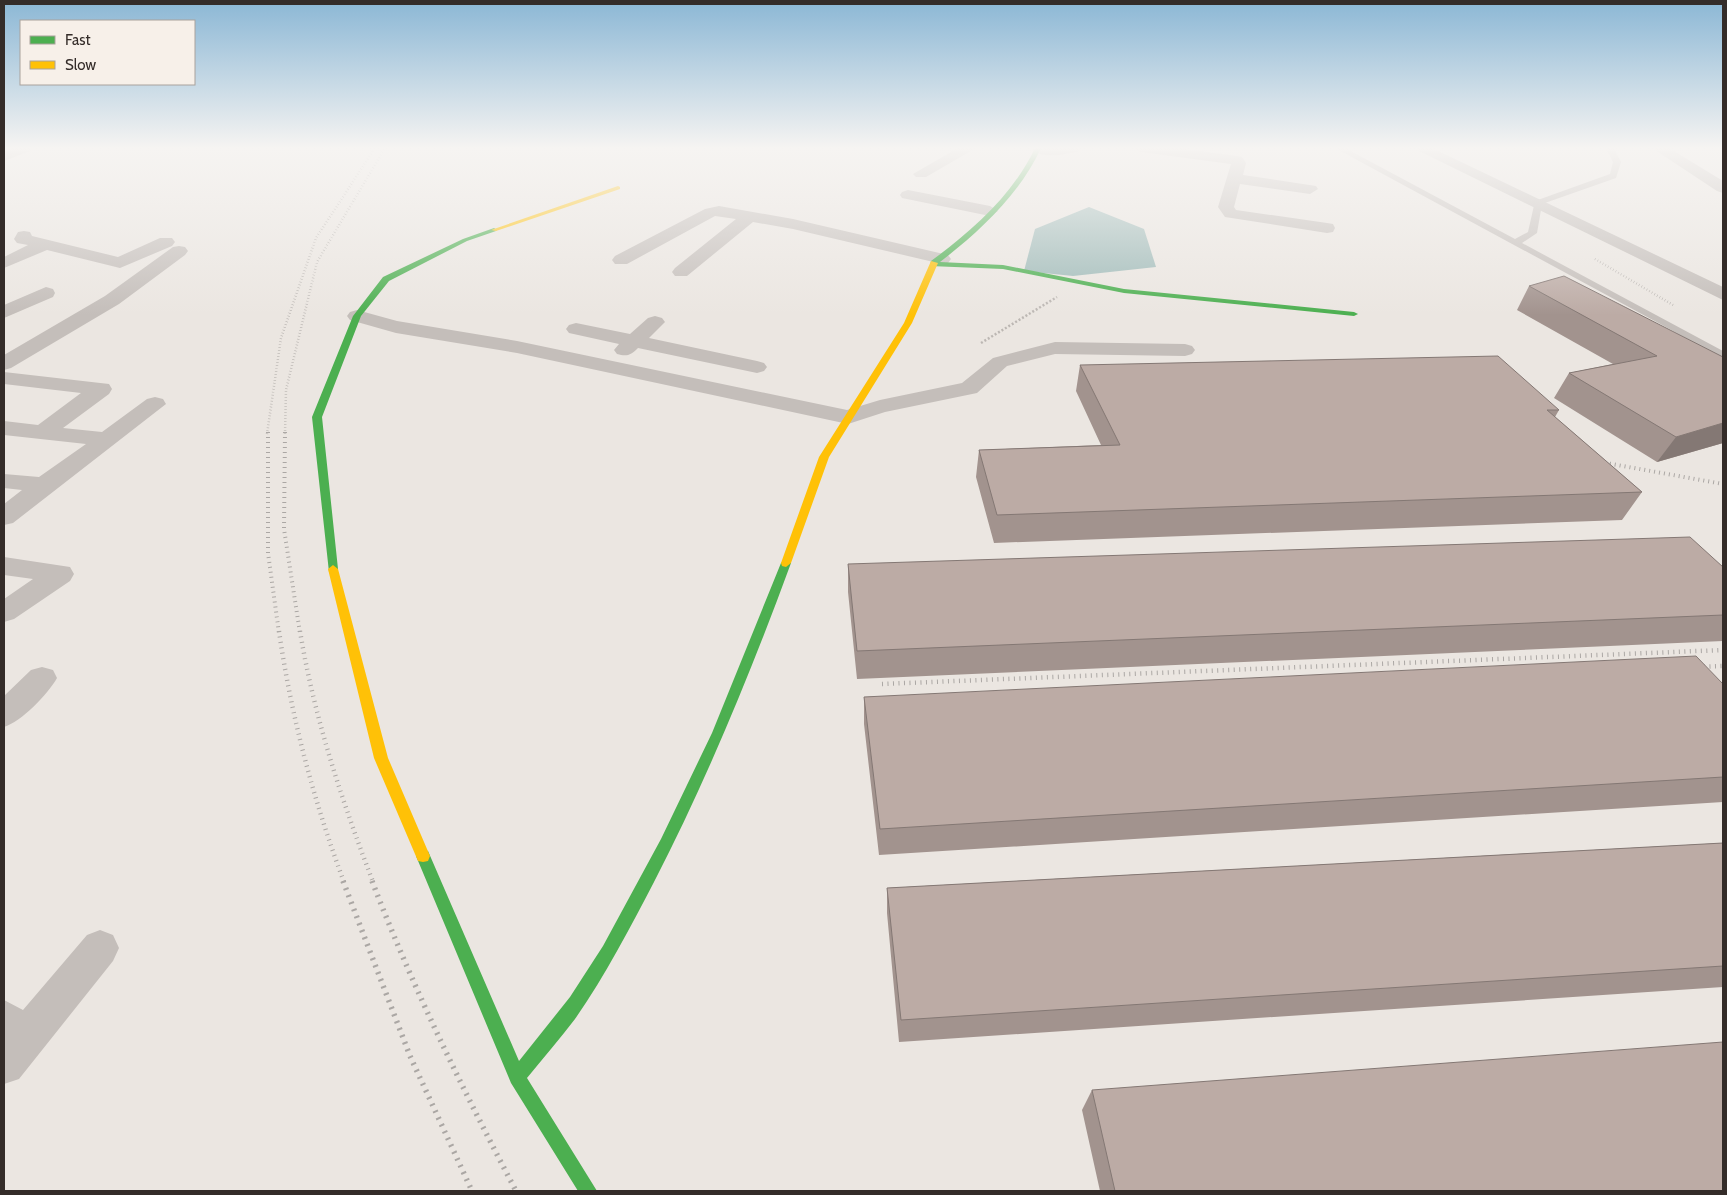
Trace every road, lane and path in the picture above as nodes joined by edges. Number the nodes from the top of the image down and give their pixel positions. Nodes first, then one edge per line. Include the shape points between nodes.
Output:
1 (1538, 203) edge
2 (572, 204) edge
3 (950, 204) edge
4 (997, 204) edge
5 (1227, 204) edge
6 (1442, 204) edge
7 (1540, 204) edge
8 (990, 211) junction
9 (750, 216) junction
10 (1327, 228) dead end
11 (24, 236) dead end
12 (1515, 243) junction
13 (46, 244) junction
14 (621, 260) dead end
15 (938, 262) junction
16 (4, 263) edge
17 (680, 272) dead end
18 (1084, 282) junction
19 (46, 293) dead end
20 (1723, 294) edge
21 (4, 312) edge
22 (1354, 314) dead end
23 (357, 316) junction
24 (655, 322) dead end
25 (576, 329) dead end
26 (633, 341) junction
27 (981, 342) dead end
28 (1185, 350) dead end
29 (1723, 355) edge
30 (4, 364) edge
31 (608, 365) junction
32 (757, 367) dead end
33 (4, 378) edge
34 (155, 404) dead end
35 (848, 417) junction
36 (4, 428) edge
37 (43, 432) junction
38 (106, 439) junction
39 (4, 480) edge
40 (44, 485) junction
41 (4, 517) edge
42 (4, 566) edge
43 (4, 612) edge
44 (42, 678) dead end
45 (4, 715) edge
46 (100, 948) dead end
47 (11, 1040) edge
48 (517, 1077) junction
49 (588, 1191) edge

1 - 12 lane via 1532,233
2 - 23 street via 465,240 386,279
3 - 8 street
4 - 8 street
5 - 10 street via 1231,214
6 - 12 lane
7 - 20 street
8 - 15 street
9 - 14 street via 711,212
9 - 15 street
9 - 17 street
11 - 13 street via 23,239
12 - 29 lane
13 - 16 street
13 - 30 street via 120,263 172,247 112,300
15 - 18 street via 1002,267
15 - 35 street via 908,323
18 - 22 street via 1124,291
18 - 27 path
19 - 21 street
23 - 31 street via 423,334 510,346
23 - 48 street via 317,417 331,560 380,758
24 - 26 street
25 - 26 street
26 - 31 street
26 - 32 street
28 - 35 street via 1055,348 1000,362 969,388
31 - 35 street
33 - 37 street via 101,389
34 - 38 street
35 - 48 street via 824,457 785,566 695,788 648,880 575,1004
36 - 37 street
37 - 38 street
38 - 40 street
39 - 40 street
40 - 41 street
42 - 43 street via 61,574
44 - 45 street
46 - 47 street
48 - 49 street

